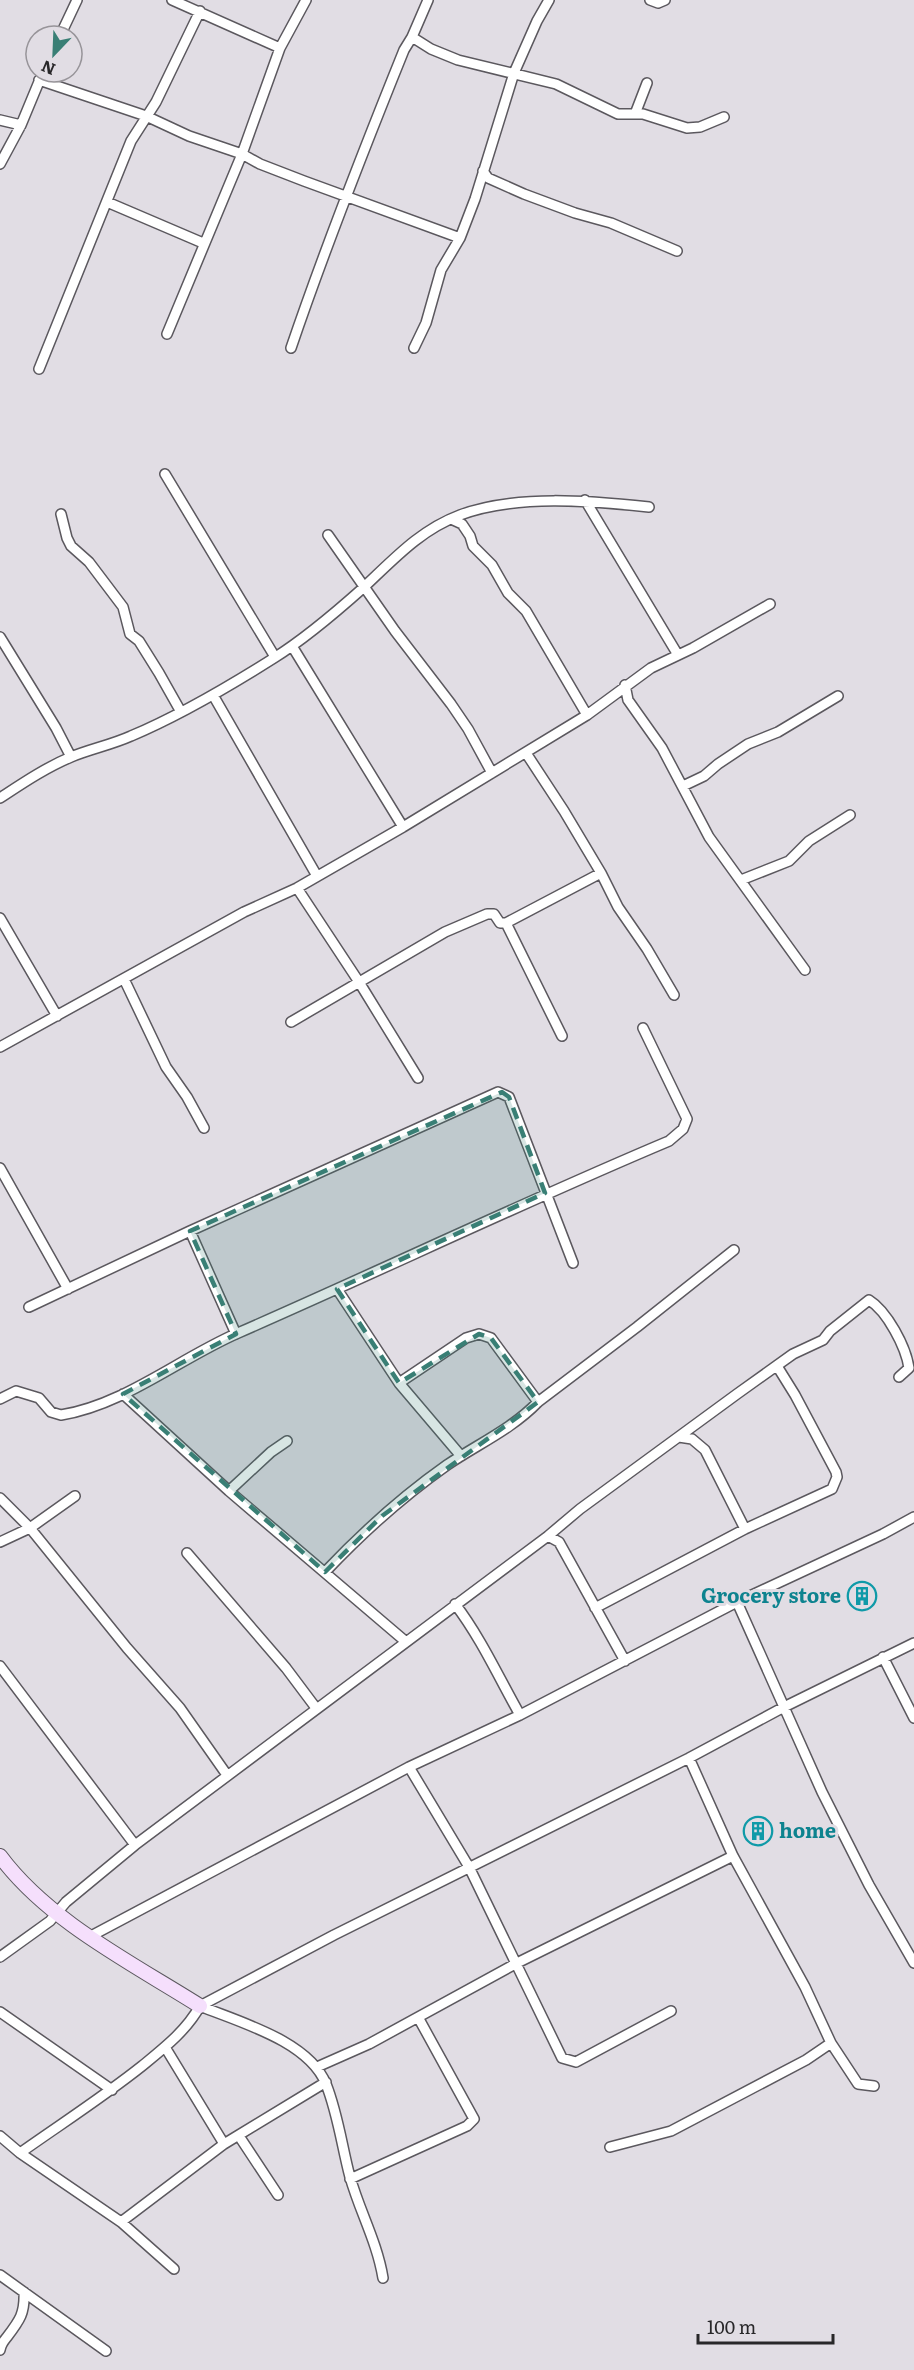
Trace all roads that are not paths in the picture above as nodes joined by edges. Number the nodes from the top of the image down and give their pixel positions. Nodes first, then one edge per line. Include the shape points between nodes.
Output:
1 (77, 0) edge
2 (306, 0) edge
3 (428, 0) edge
4 (549, 0) edge
5 (650, 0) edge
6 (665, 0) edge
7 (178, 1) edge
8 (200, 11) junction
9 (66, 24) edge
10 (412, 37) junction
11 (280, 48) junction
12 (514, 73) junction
13 (647, 83) dead end
14 (38, 84) edge
15 (62, 84) edge
16 (635, 114) junction
17 (146, 116) junction
18 (724, 117) dead end
19 (0, 120) edge
20 (21, 125) junction
21 (242, 154) junction
22 (0, 164) edge
23 (483, 171) junction
24 (346, 197) junction
25 (107, 202) junction
26 (460, 238) junction
27 (203, 243) junction
28 (677, 251) dead end
29 (167, 334) dead end
30 (291, 348) dead end
31 (414, 348) dead end
32 (39, 369) dead end
33 (165, 474) dead end
34 (585, 500) junction
35 (649, 507) dead end
36 (62, 514) dead end
37 (451, 519) junction
38 (328, 535) dead end
39 (365, 586) junction
40 (770, 604) dead end
41 (0, 637) edge
42 (292, 646) junction
43 (678, 655) junction
44 (275, 657) junction
45 (625, 685) junction
46 (213, 695) junction
47 (611, 695) junction
48 (838, 696) dead end
49 (628, 700) junction
50 (180, 712) junction
51 (587, 715) junction
52 (526, 753) junction
53 (70, 757) junction
54 (492, 773) junction
55 (683, 786) junction
56 (0, 798) edge
57 (850, 815) dead end
58 (403, 827) junction
59 (601, 873) junction
60 (317, 876) junction
61 (741, 880) junction
62 (297, 888) junction
63 (0, 918) edge
64 (506, 923) junction
65 (805, 970) dead end
66 (124, 979) junction
67 (359, 982) junction
68 (674, 995) dead end
69 (57, 1016) junction
70 (291, 1022) dead end
71 (643, 1028) dead end
72 (562, 1036) dead end
73 (0, 1047) edge
74 (418, 1078) dead end
75 (204, 1128) dead end
76 (0, 1168) edge
77 (545, 1193) junction
78 (190, 1231) junction
79 (735, 1250) dead end
80 (573, 1263) dead end
81 (68, 1289) junction
82 (337, 1289) junction
83 (28, 1307) dead end
84 (236, 1334) junction
85 (777, 1366) junction
86 (898, 1377) dead end
87 (399, 1383) junction
88 (123, 1395) junction
89 (0, 1399) edge
90 (538, 1402) junction
91 (679, 1437) junction
92 (287, 1441) dead end
93 (461, 1456) junction
94 (229, 1491) junction
95 (75, 1496) dead end
96 (0, 1498) edge
97 (914, 1517) edge
98 (30, 1528) junction
99 (745, 1529) junction
100 (548, 1536) junction
101 (0, 1542) edge
102 (187, 1553) dead end
103 (325, 1572) junction
104 (737, 1602) junction
105 (455, 1604) junction
106 (595, 1608) junction
107 (405, 1641) junction
108 (914, 1643) edge
109 (883, 1658) junction
110 (625, 1661) junction
111 (0, 1666) edge
112 (784, 1707) junction
113 (316, 1708) junction
114 (520, 1715) junction
115 (914, 1718) edge
116 (689, 1758) junction
117 (409, 1767) junction
118 (227, 1774) junction
119 (135, 1845) junction
120 (0, 1856) edge
121 (733, 1856) junction
122 (469, 1867) junction
123 (58, 1913) junction
124 (91, 1936) junction
125 (0, 1957) edge
126 (914, 1963) edge
127 (517, 1964) junction
128 (200, 2006) junction
129 (671, 2011) dead end
130 (0, 2012) edge
131 (419, 2019) junction
132 (831, 2043) junction
133 (165, 2047) junction
134 (317, 2067) junction
135 (326, 2082) junction
136 (874, 2086) dead end
137 (112, 2090) junction
138 (0, 2136) edge
139 (239, 2136) junction
140 (224, 2144) junction
141 (610, 2147) dead end
142 (20, 2153) junction
143 (350, 2179) junction
144 (278, 2195) dead end
145 (121, 2222) junction
146 (174, 2269) dead end
147 (0, 2275) edge
148 (383, 2278) dead end
149 (24, 2292) junction
150 (0, 2350) edge
151 (106, 2351) dead end

1 - 9 street
2 - 11 street
3 - 10 street
4 - 12 street
5 - 6 street
7 - 8 street
8 - 11 street
8 - 17 street
10 - 12 street via 441,54
10 - 24 street
11 - 21 street
12 - 16 street via 556,84 618,114
12 - 23 street
13 - 16 street
14 - 20 street
15 - 17 street
16 - 18 street via 687,128
17 - 21 street
17 - 25 street via 131,141
19 - 20 street
20 - 22 street
21 - 24 street
21 - 27 street
23 - 26 street
23 - 28 street via 488,178 515,190
24 - 26 street
24 - 30 street
25 - 27 street
25 - 32 street
26 - 31 street via 441,270 426,323
27 - 29 street
33 - 44 street
34 - 35 street
34 - 37 street via 493,507
34 - 43 street
36 - 50 street via 71,546 89,562 123,608 130,634 139,641
37 - 39 street via 395,556
37 - 51 street via 462,524 473,546 526,611
38 - 39 street
39 - 42 street
39 - 54 street via 468,729
40 - 43 street
41 - 53 street
42 - 44 street
42 - 58 street
43 - 45 street
44 - 46 street
45 - 47 street
45 - 49 street
46 - 50 street
46 - 60 street
47 - 49 street
47 - 51 street
48 - 55 street via 778,732 748,744
49 - 55 street
50 - 53 street via 130,736
51 - 52 street
52 - 54 street
52 - 59 street
53 - 56 street
54 - 58 street
55 - 61 street via 709,837
57 - 61 street via 809,841 789,861
58 - 60 street
59 - 64 street
59 - 68 street
60 - 62 street
61 - 65 street
62 - 66 street via 244,912
62 - 67 street
63 - 69 street
64 - 67 street via 487,914 445,932
64 - 72 street
66 - 69 street
66 - 75 street via 166,1067
67 - 70 street
67 - 74 street
69 - 73 street
71 - 77 street via 687,1119 683,1130 669,1141
76 - 81 street
77 - 78 street via 509,1097 498,1092
77 - 80 street
77 - 82 street via 482,1226
78 - 81 street
78 - 84 street
79 - 90 street
81 - 83 street
82 - 84 street
82 - 87 street
84 - 88 street
85 - 86 street via 823,1340 869,1300 901,1340 908,1357 909,1368
85 - 91 street
85 - 99 street via 837,1477 832,1488
87 - 90 street via 466,1338 479,1334 491,1338
87 - 93 street
88 - 89 street via 61,1415 51,1412 39,1398 16,1391
88 - 94 street
90 - 93 street via 524,1416
91 - 99 street via 692,1439 705,1450
91 - 100 street
92 - 94 street
93 - 103 street via 382,1516
94 - 103 street
95 - 98 street
96 - 98 street
97 - 104 street
98 - 101 street
98 - 118 street via 180,1708
99 - 106 street
100 - 105 street
100 - 106 street via 559,1542
102 - 113 street
103 - 107 street
104 - 110 street
104 - 112 street
105 - 107 street
105 - 114 street via 473,1627
106 - 110 street
107 - 113 street
108 - 109 street
109 - 112 street
109 - 115 street
110 - 114 street
111 - 119 street
112 - 116 street
112 - 126 street via 848,1844
113 - 118 street
114 - 117 street
116 - 121 street
116 - 122 street
117 - 122 street
117 - 124 street
118 - 119 street
119 - 123 street
120 - 123 street via 32,1893
121 - 127 street
121 - 132 street
122 - 127 street
122 - 128 street
123 - 124 street
123 - 125 street
124 - 128 street
127 - 129 street via 559,2053 568,2061 576,2062
127 - 131 street
128 - 133 street via 194,2018
128 - 134 street via 280,2040
130 - 137 street
131 - 134 street
131 - 143 street via 474,2119 467,2126
132 - 136 street via 858,2084
132 - 141 street via 671,2131
133 - 137 street
133 - 140 street
134 - 135 street
135 - 139 street
135 - 143 street
137 - 142 street
138 - 142 street
139 - 140 street
139 - 144 street
140 - 145 street
142 - 145 street
143 - 148 street via 377,2248
145 - 146 street
147 - 149 street
149 - 150 street via 24,2309
149 - 151 street

